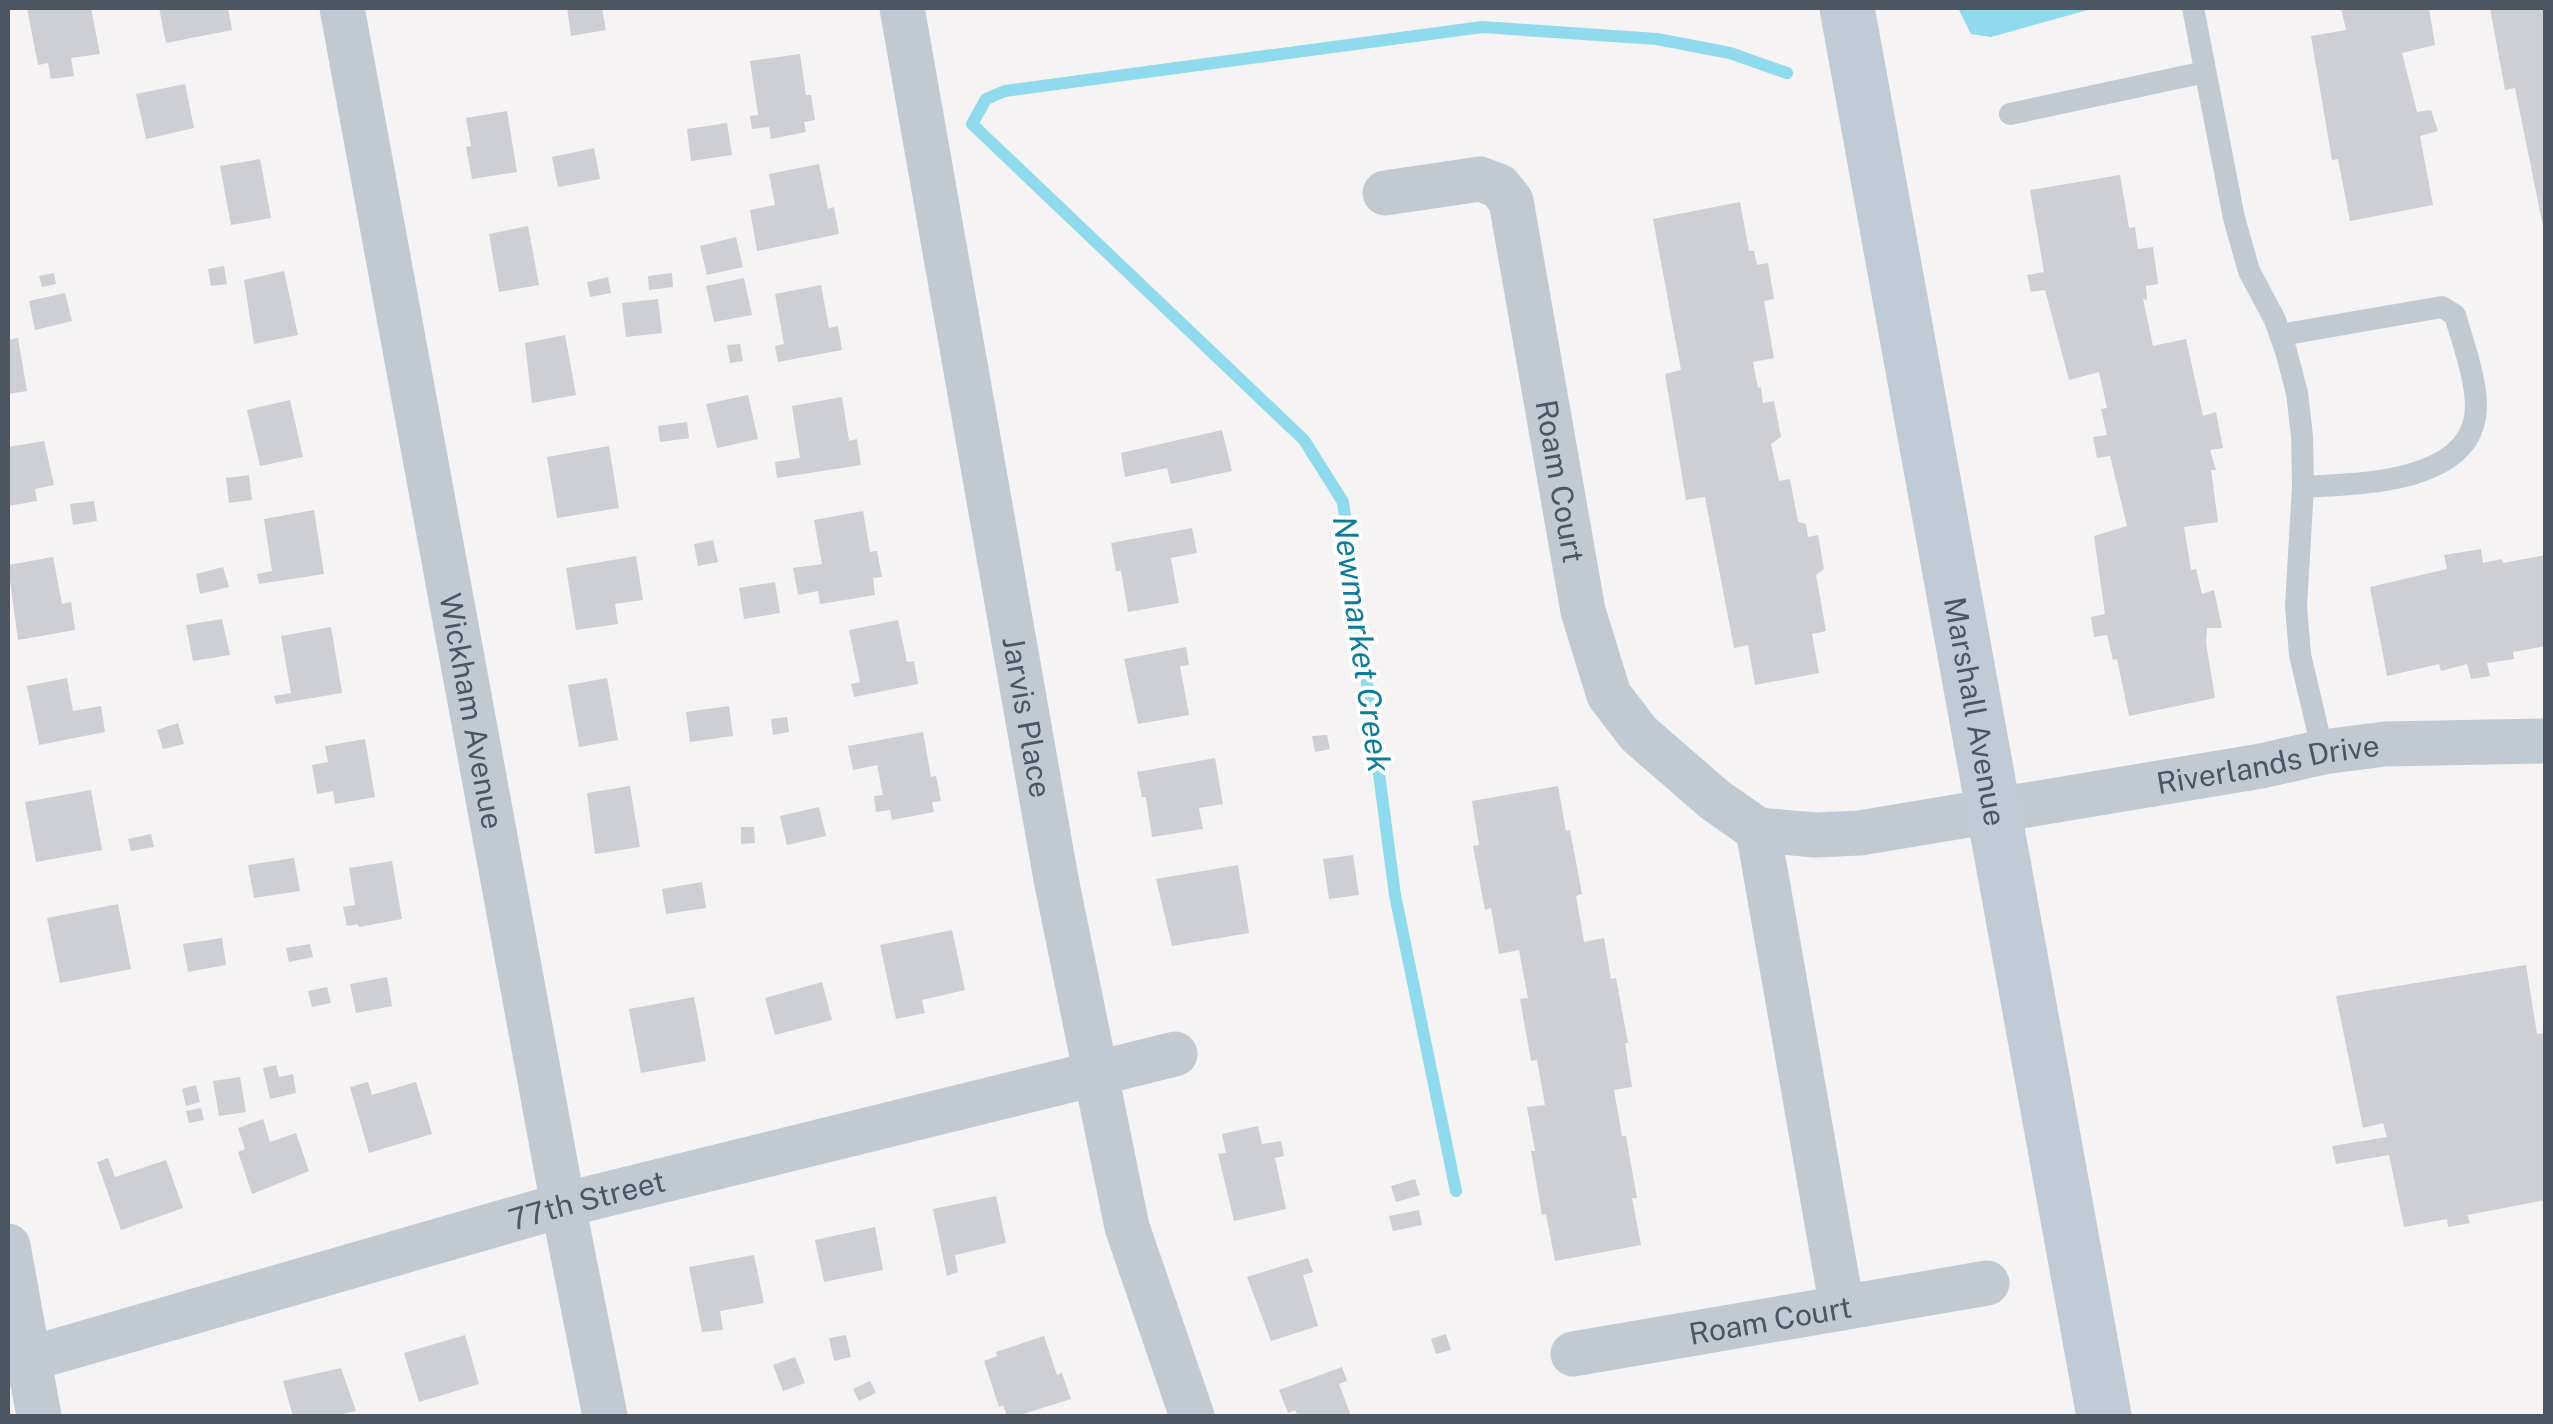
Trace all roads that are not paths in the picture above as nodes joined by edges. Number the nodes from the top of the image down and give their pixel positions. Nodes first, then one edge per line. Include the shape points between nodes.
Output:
1 (342, 8) edge
2 (902, 8) edge
3 (1847, 8) edge
4 (2192, 8) edge
5 (2205, 72) junction
6 (2010, 114) dead end
7 (1385, 193) dead end
8 (2280, 335) junction
9 (2303, 488) junction
10 (2546, 741) edge
11 (2323, 752) junction
12 (1993, 812) junction
13 (1758, 830) junction
14 (1175, 1054) dead end
15 (1095, 1072) junction
16 (562, 1206) junction
17 (8, 1246) edge
18 (1988, 1283) dead end
19 (1842, 1308) junction
20 (1573, 1354) dead end
21 (18, 1362) edge
22 (38, 1416) edge
23 (605, 1416) edge
24 (1192, 1416) edge
25 (2104, 1416) edge

1 - 16 street, Wickham Avenue
2 - 15 street, Jarvis Place
3 - 12 street, Marshall Avenue
4 - 5 lane
5 - 6 lane
5 - 8 lane via 2249,271
7 - 13 street, Roam Court via 1480,179 1512,201 1583,611 1609,695 1664,756
8 - 9 lane via 2296,393
8 - 9 lane via 2442,307 2455,315 2475,403 2464,446 2445,463 2402,476
9 - 11 lane via 2296,606 2303,672
10 - 11 street, Riverlands Drive
11 - 12 street, Riverlands Drive
12 - 13 street, Roam Court via 1860,834
12 - 25 street, Marshall Avenue
13 - 19 street, Roam Court
14 - 15 street, 77th Street
15 - 16 street, 77th Street
15 - 24 street, Jarvis Place via 1127,1227
16 - 21 street, 77th Street
16 - 23 street, Wickham Avenue
17 - 21 street
18 - 19 street
19 - 20 street, Roam Court
21 - 22 street

